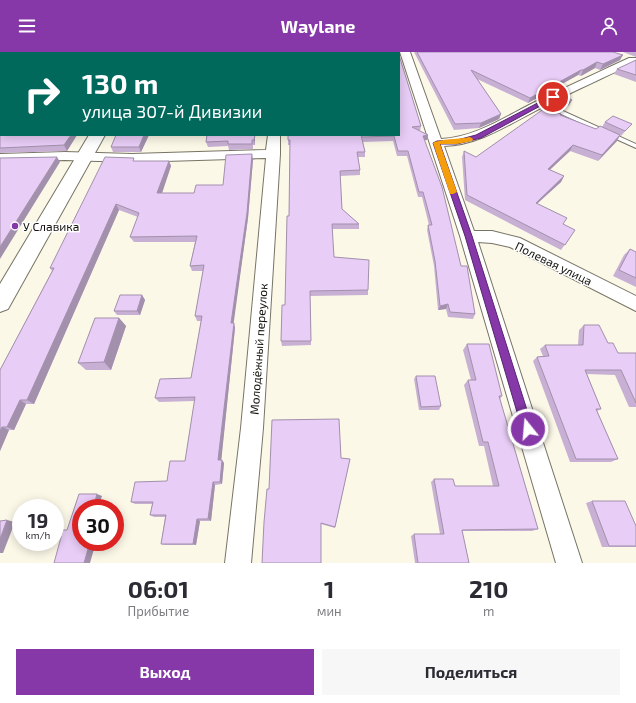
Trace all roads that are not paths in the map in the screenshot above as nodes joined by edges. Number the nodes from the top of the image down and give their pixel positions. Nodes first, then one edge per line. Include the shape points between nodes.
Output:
1 (405, 52) edge
2 (621, 56) edge
3 (634, 60) edge
4 (541, 103) junction
5 (96, 136) edge
6 (274, 136) edge
7 (437, 143) junction
8 (636, 146) edge
9 (273, 154) junction
10 (85, 157) junction
11 (0, 158) edge
12 (468, 236) junction
13 (0, 303) edge
14 (636, 304) edge
15 (238, 563) edge
16 (569, 563) edge

1 - 7 street
2 - 3 street
3 - 4 street
4 - 7 street via 478,136 457,142
4 - 8 lane
5 - 10 street
6 - 9 street, Молодёжный переулок
7 - 12 street
9 - 10 street
9 - 15 street, Молодёжный переулок via 252,428
10 - 11 street
10 - 13 street
12 - 14 street, Полевая улица via 492,237 514,242
12 - 16 street

